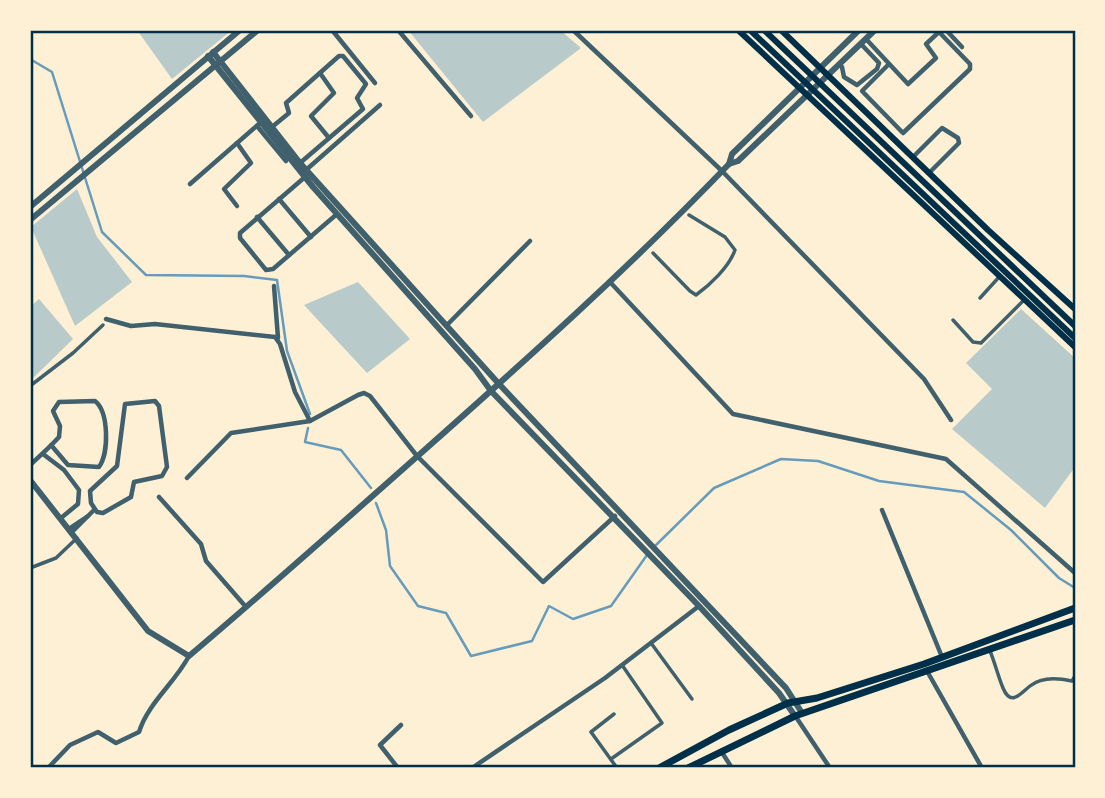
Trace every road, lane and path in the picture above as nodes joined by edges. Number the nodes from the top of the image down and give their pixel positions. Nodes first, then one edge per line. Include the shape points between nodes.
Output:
1 (240, 30) edge
2 (258, 30) edge
3 (332, 30) edge
4 (398, 30) edge
5 (573, 30) edge
6 (738, 30) edge
7 (750, 30) edge
8 (764, 30) edge
9 (781, 30) edge
10 (859, 30) edge
11 (875, 30) edge
12 (946, 30) edge
13 (863, 41) junction
14 (962, 47) dead end
15 (211, 54) junction
16 (218, 63) junction
17 (889, 64) junction
18 (820, 66) junction
19 (842, 67) dead end
20 (320, 73) junction
21 (829, 75) junction
22 (375, 83) dead end
23 (800, 89) junction
24 (808, 96) junction
25 (380, 105) dead end
26 (471, 116) dead end
27 (258, 124) junction
28 (272, 127) junction
29 (329, 138) junction
30 (237, 144) junction
31 (913, 156) junction
32 (288, 160) junction
33 (300, 163) junction
34 (729, 164) junction
35 (281, 165) dead end
36 (722, 171) junction
37 (929, 173) junction
38 (306, 174) junction
39 (190, 184) dead end
40 (279, 199) junction
41 (30, 206) edge
42 (237, 206) dead end
43 (682, 211) junction
44 (337, 214) junction
45 (689, 215) joint
46 (257, 217) junction
47 (30, 220) edge
48 (311, 237) junction
49 (530, 241) dead end
50 (646, 246) junction
51 (653, 253) joint
52 (289, 255) junction
53 (1000, 276) junction
54 (610, 282) junction
55 (274, 286) dead end
56 (980, 298) dead end
57 (1025, 300) junction
58 (1075, 309) edge
59 (106, 319) dead end
60 (953, 320) dead end
61 (448, 324) junction
62 (103, 325) dead end
63 (1075, 326) edge
64 (1075, 338) edge
65 (278, 339) junction
66 (1075, 347) edge
67 (499, 384) junction
68 (30, 386) edge
69 (491, 391) junction
70 (951, 420) dead end
71 (310, 421) junction
72 (51, 445) junction
73 (43, 454) junction
74 (417, 456) junction
75 (30, 465) edge
76 (187, 478) dead end
77 (30, 481) edge
78 (159, 497) dead end
79 (94, 510) junction
80 (619, 510) junction
81 (882, 510) dead end
82 (614, 517) junction
83 (61, 518) junction
84 (73, 533) junction
85 (30, 568) edge
86 (1075, 573) edge
87 (699, 606) junction
88 (247, 607) junction
89 (1075, 608) edge
90 (1075, 620) edge
91 (651, 643) junction
92 (990, 650) junction
93 (189, 656) junction
94 (943, 657) junction
95 (923, 664) junction
96 (622, 665) junction
97 (928, 673) junction
98 (1075, 676) edge
99 (692, 699) dead end
100 (792, 702) junction
101 (614, 714) dead end
102 (799, 714) junction
103 (401, 725) dead end
104 (720, 751) junction
105 (611, 759) junction
106 (480, 766) edge
107 (48, 768) edge
108 (398, 768) edge
109 (471, 768) edge
110 (617, 768) edge
111 (659, 768) edge
112 (688, 768) edge
113 (732, 768) edge
114 (830, 768) edge
115 (982, 768) edge

1 - 15 street
2 - 16 street
3 - 22 street
4 - 26 street
5 - 36 street
6 - 23 main road
7 - 64 main road
8 - 63 main road
9 - 18 main road
10 - 18 street
11 - 13 street
12 - 14 street
13 - 17 street
13 - 19 street via 879,64 877,69 857,85 844,77
13 - 21 street
15 - 16 street
15 - 41 street
16 - 27 street
16 - 28 street
16 - 47 street
17 - 17 street via 908,84 936,58 926,44 939,32 971,66 903,133 862,91
18 - 21 main road
18 - 23 street
20 - 28 street via 286,103 289,113
20 - 29 street via 334,93 311,116
20 - 29 street via 343,56 366,84 358,98 363,109
21 - 24 street
21 - 31 main road
23 - 24 main road
23 - 34 street via 732,154
24 - 34 street via 738,161
24 - 53 main road
25 - 38 street
27 - 30 street
27 - 32 street
28 - 33 street
29 - 33 street
30 - 39 street
30 - 42 street via 251,163 224,189
31 - 37 main road
31 - 37 street via 942,128 958,138 959,144
32 - 35 street
32 - 38 street
33 - 38 street
34 - 36 street
36 - 43 street
36 - 70 street via 924,379
37 - 58 main road
38 - 40 street
38 - 44 street
38 - 61 street
40 - 46 street
40 - 48 street
43 - 45 street
43 - 50 street
44 - 48 street
44 - 69 street
45 - 51 street via 725,236 734,250 711,281 695,295
46 - 52 street
46 - 52 street via 240,238 267,270
48 - 52 street
49 - 61 street
50 - 51 street
50 - 54 street
53 - 56 street
53 - 57 main road
54 - 67 street
54 - 86 street via 733,414 946,459
55 - 65 street
57 - 60 street via 981,343 973,342
57 - 66 main road
59 - 65 street via 131,326 155,324
61 - 67 street
62 - 68 street
65 - 71 street
67 - 69 street
67 - 80 street
69 - 74 street
69 - 82 street
71 - 74 street via 364,393
71 - 76 street via 231,433
72 - 72 street via 61,432 53,411 60,402 99,404 105,443 99,467 68,465
72 - 73 street
73 - 75 street
73 - 83 street via 64,470 79,490 78,504
74 - 82 street via 543,582
74 - 88 street
77 - 83 street
78 - 88 street
79 - 79 street via 103,513 131,497 134,482 162,476 167,467 155,401 125,404 117,466 92,486
79 - 84 street
80 - 82 street
80 - 100 street
81 - 94 street
82 - 87 street
83 - 84 street
84 - 85 street via 56,558
84 - 93 street via 148,631
87 - 91 street
87 - 100 street
88 - 93 street
89 - 94 main road
90 - 92 main road
91 - 96 street
91 - 99 street
92 - 97 main road
92 - 98 street via 1010,698 1025,694 1031,685 1055,677 1072,681
93 - 107 street via 178,677 144,714 139,732 116,743 99,732 70,745
94 - 95 main road
95 - 97 street
95 - 100 main road
96 - 105 street via 662,723
96 - 106 street
97 - 102 main road
97 - 115 street
100 - 102 street
100 - 111 main road
101 - 105 street via 591,732
102 - 104 main road
102 - 114 street
103 - 108 street via 380,746
104 - 112 main road
104 - 113 street
105 - 110 street
106 - 109 street

